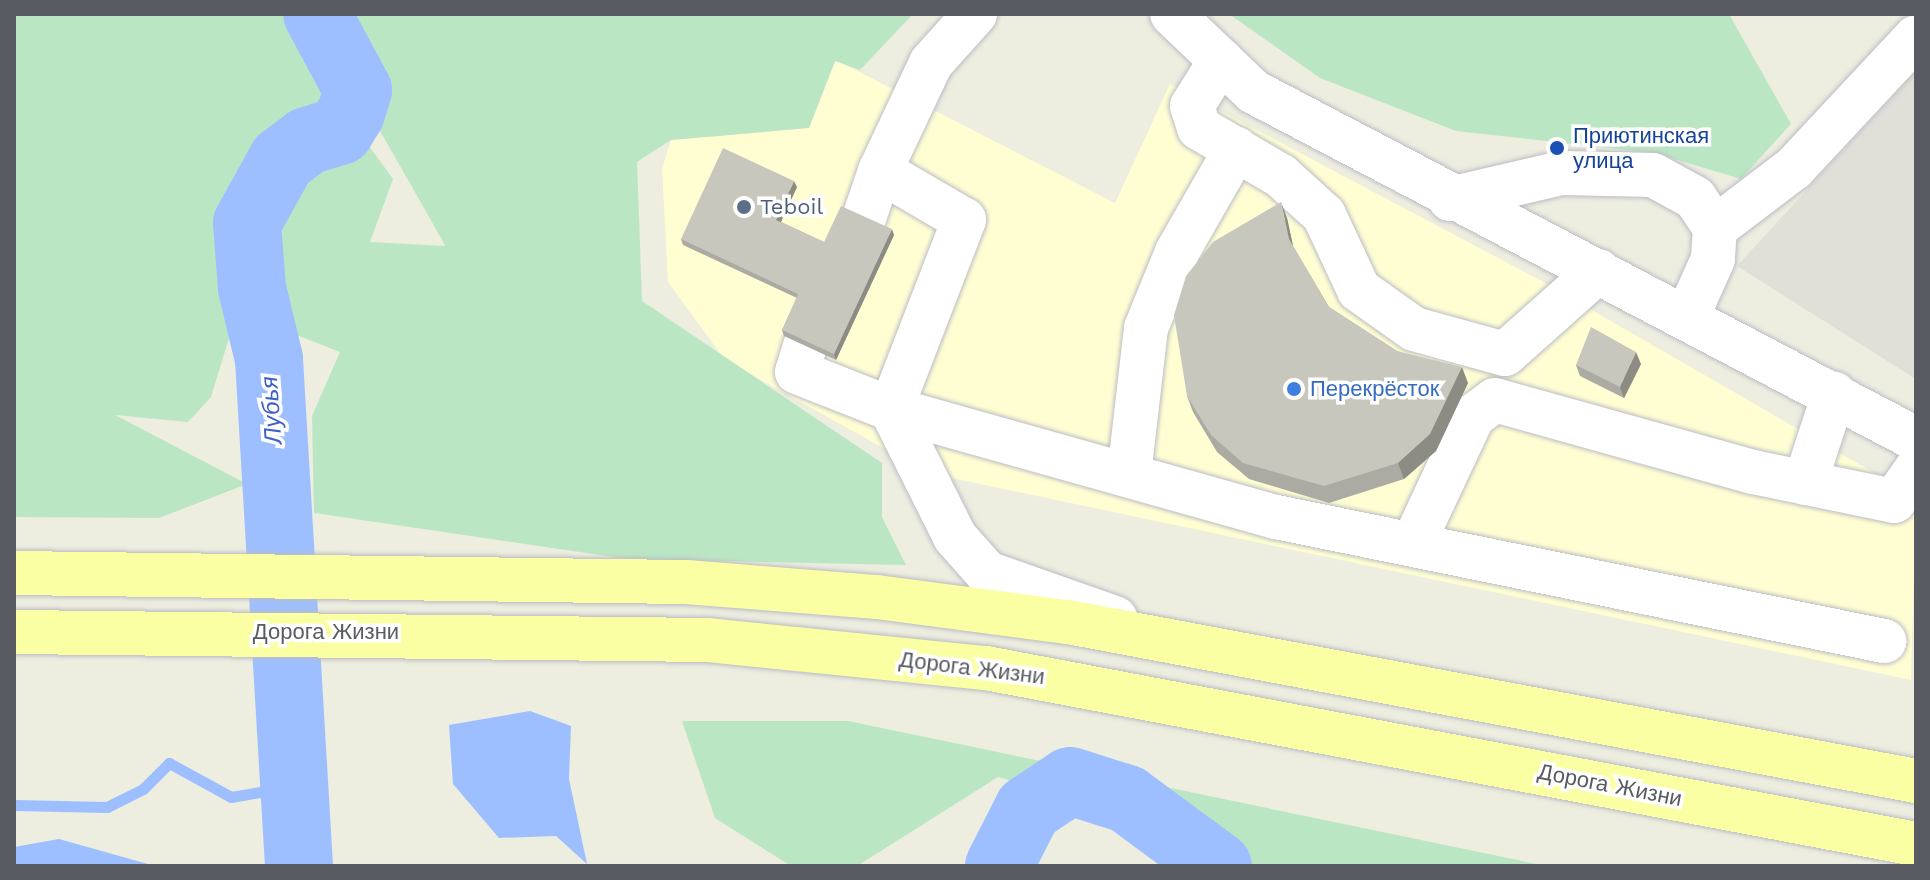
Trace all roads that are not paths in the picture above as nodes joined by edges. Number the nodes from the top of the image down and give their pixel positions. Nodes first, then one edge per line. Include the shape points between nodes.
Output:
1 (975, 14) edge
2 (1172, 14) edge
3 (1916, 37) edge
4 (1221, 60) junction
5 (1236, 149) junction
6 (880, 171) junction
7 (1450, 199) junction
8 (863, 221) edge
9 (1715, 228) junction
10 (1598, 271) junction
11 (1688, 315) junction
12 (805, 346) edge
13 (1505, 354) junction
14 (1834, 394) junction
15 (1495, 400) junction
16 (891, 409) junction
17 (1916, 439) edge
18 (1916, 469) edge
19 (1129, 475) junction
20 (1805, 483) junction
21 (1413, 544) junction
22 (14, 573) edge
23 (14, 632) edge
24 (1884, 641) dead end
25 (1189, 644) junction
26 (1916, 781) edge
27 (1916, 844) edge

1 - 6 street via 931,63
2 - 4 street
3 - 9 street via 1794,168
4 - 5 street via 1192,106 1199,128
4 - 7 street via 1254,92
5 - 13 street via 1281,176 1324,215 1359,290 1414,329
5 - 19 street via 1177,252 1146,328
6 - 8 street
6 - 16 street via 964,220
7 - 9 street via 1562,173 1653,175 1695,198
7 - 10 street
9 - 11 street via 1713,259
10 - 11 street
10 - 13 street
11 - 14 street
12 - 16 street via 797,372
13 - 15 street
14 - 17 street
14 - 20 street
15 - 20 street
15 - 21 street via 1473,416
16 - 19 street
16 - 25 street via 955,537 987,573
18 - 20 street via 1894,501
19 - 21 street via 1276,517
21 - 24 street
22 - 25 main road via 686,582 861,596
23 - 27 main road, Дорога Жизни via 383,632 708,640 986,668
25 - 26 main road

